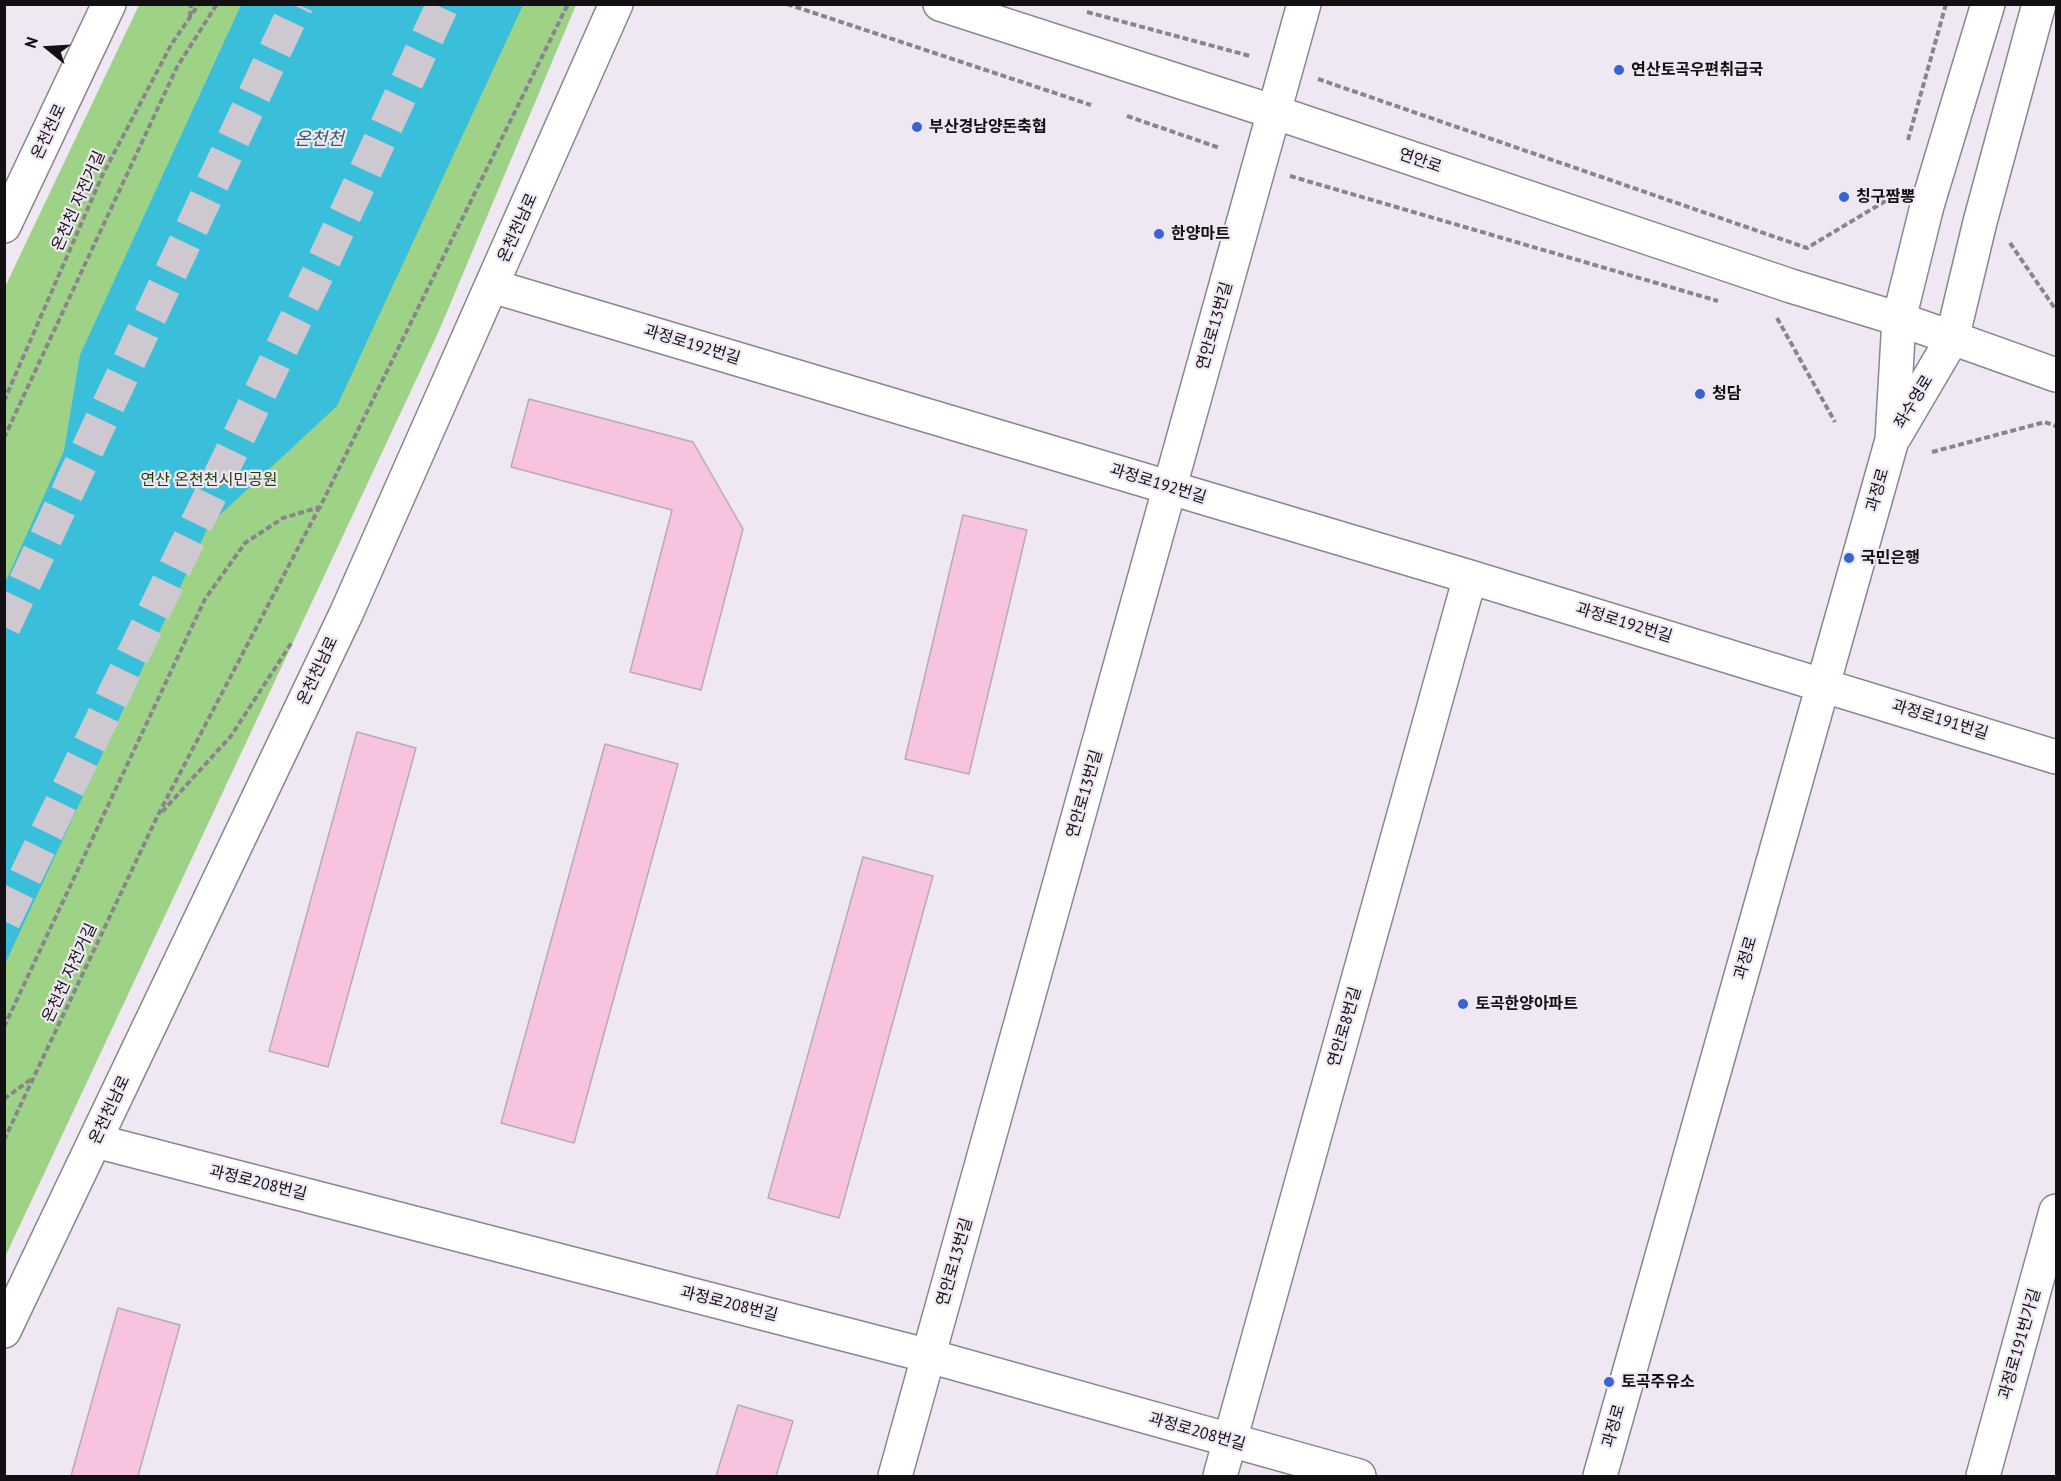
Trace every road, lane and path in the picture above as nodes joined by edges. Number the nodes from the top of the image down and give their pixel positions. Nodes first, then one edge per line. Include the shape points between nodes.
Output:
1 (109, 4) edge
2 (191, 4) edge
3 (199, 4) edge
4 (217, 4) edge
5 (568, 4) edge
6 (616, 4) edge
7 (788, 4) edge
8 (940, 4) edge
9 (1304, 4) edge
10 (1946, 4) edge
11 (1988, 4) edge
12 (2039, 4) edge
13 (1080, 11) dead end
14 (190, 18) junction
15 (1250, 56) dead end
16 (1312, 77) dead end
17 (1090, 105) dead end
18 (1274, 112) junction
19 (1126, 116) dead end
20 (1908, 141) dead end
21 (1220, 148) dead end
22 (1288, 175) dead end
23 (1895, 186) dead end
24 (4, 226) edge
25 (2007, 239) dead end
26 (492, 286) junction
27 (1721, 302) dead end
28 (2056, 310) edge
29 (1766, 315) dead end
30 (1899, 319) junction
31 (1952, 339) junction
32 (2056, 375) edge
33 (4, 401) edge
34 (1835, 422) dead end
35 (2056, 426) edge
36 (4, 438) edge
37 (1892, 440) junction
38 (1932, 452) dead end
39 (1170, 488) junction
40 (320, 507) junction
41 (1470, 577) junction
42 (300, 636) dead end
43 (1823, 684) junction
44 (2056, 757) edge
45 (157, 817) junction
46 (4, 1027) edge
47 (34, 1078) junction
48 (4, 1099) edge
49 (4, 1140) edge
50 (96, 1141) junction
51 (2056, 1211) edge
52 (4, 1331) edge
53 (929, 1356) junction
54 (1230, 1442) junction
55 (895, 1476) edge
56 (1220, 1476) edge
57 (1359, 1476) edge
58 (1600, 1476) edge
59 (1983, 1476) edge

1 - 24 street, 온천천로
2 - 14 path
3 - 14 path, 온천천 자전거길
4 - 36 path via 177,67
5 - 40 path, 온천천 자전거길
6 - 26 street, 온천천남로
7 - 17 path
8 - 18 street, 연안로
9 - 18 street, 연안로13번길
10 - 20 path
11 - 30 street, 좌수영로 via 1927,206
12 - 31 street, 좌수영로
13 - 15 path
14 - 33 path, 온천천 자전거길 via 171,45 102,176
16 - 23 path via 1807,248 1892,198
18 - 30 street, 연안로
18 - 39 street, 연안로13번길
19 - 21 path
22 - 27 path
25 - 28 path
26 - 39 street, 과정로192번길
26 - 50 street, 온천천남로 via 346,614
29 - 34 path via 1778,318
30 - 31 street
30 - 37 street, 좌수영로
31 - 32 street
31 - 37 street, 좌수영로
35 - 38 path via 2045,422
37 - 43 street, 과정로
39 - 41 street, 과정로192번길
39 - 53 street, 연안로13번길
40 - 45 path, 온천천 자전거길
40 - 46 path via 283,518 246,543 205,599
41 - 43 street, 과정로192번길
41 - 54 street, 연안로8번길
42 - 45 path, 온천천 자전거길 via 292,641 231,736
43 - 44 street, 과정로191번길
43 - 58 street, 과정로
45 - 47 path, 온천천 자전거길
47 - 48 path
47 - 49 path, 온천천 자전거길
50 - 52 street, 온천천남로
50 - 53 street, 과정로208번길
51 - 59 street, 과정로191번가길
53 - 54 street, 과정로208번길
53 - 55 street, 연안로13번길
54 - 56 street, 연안로8번길
54 - 57 street, 과정로208번길

